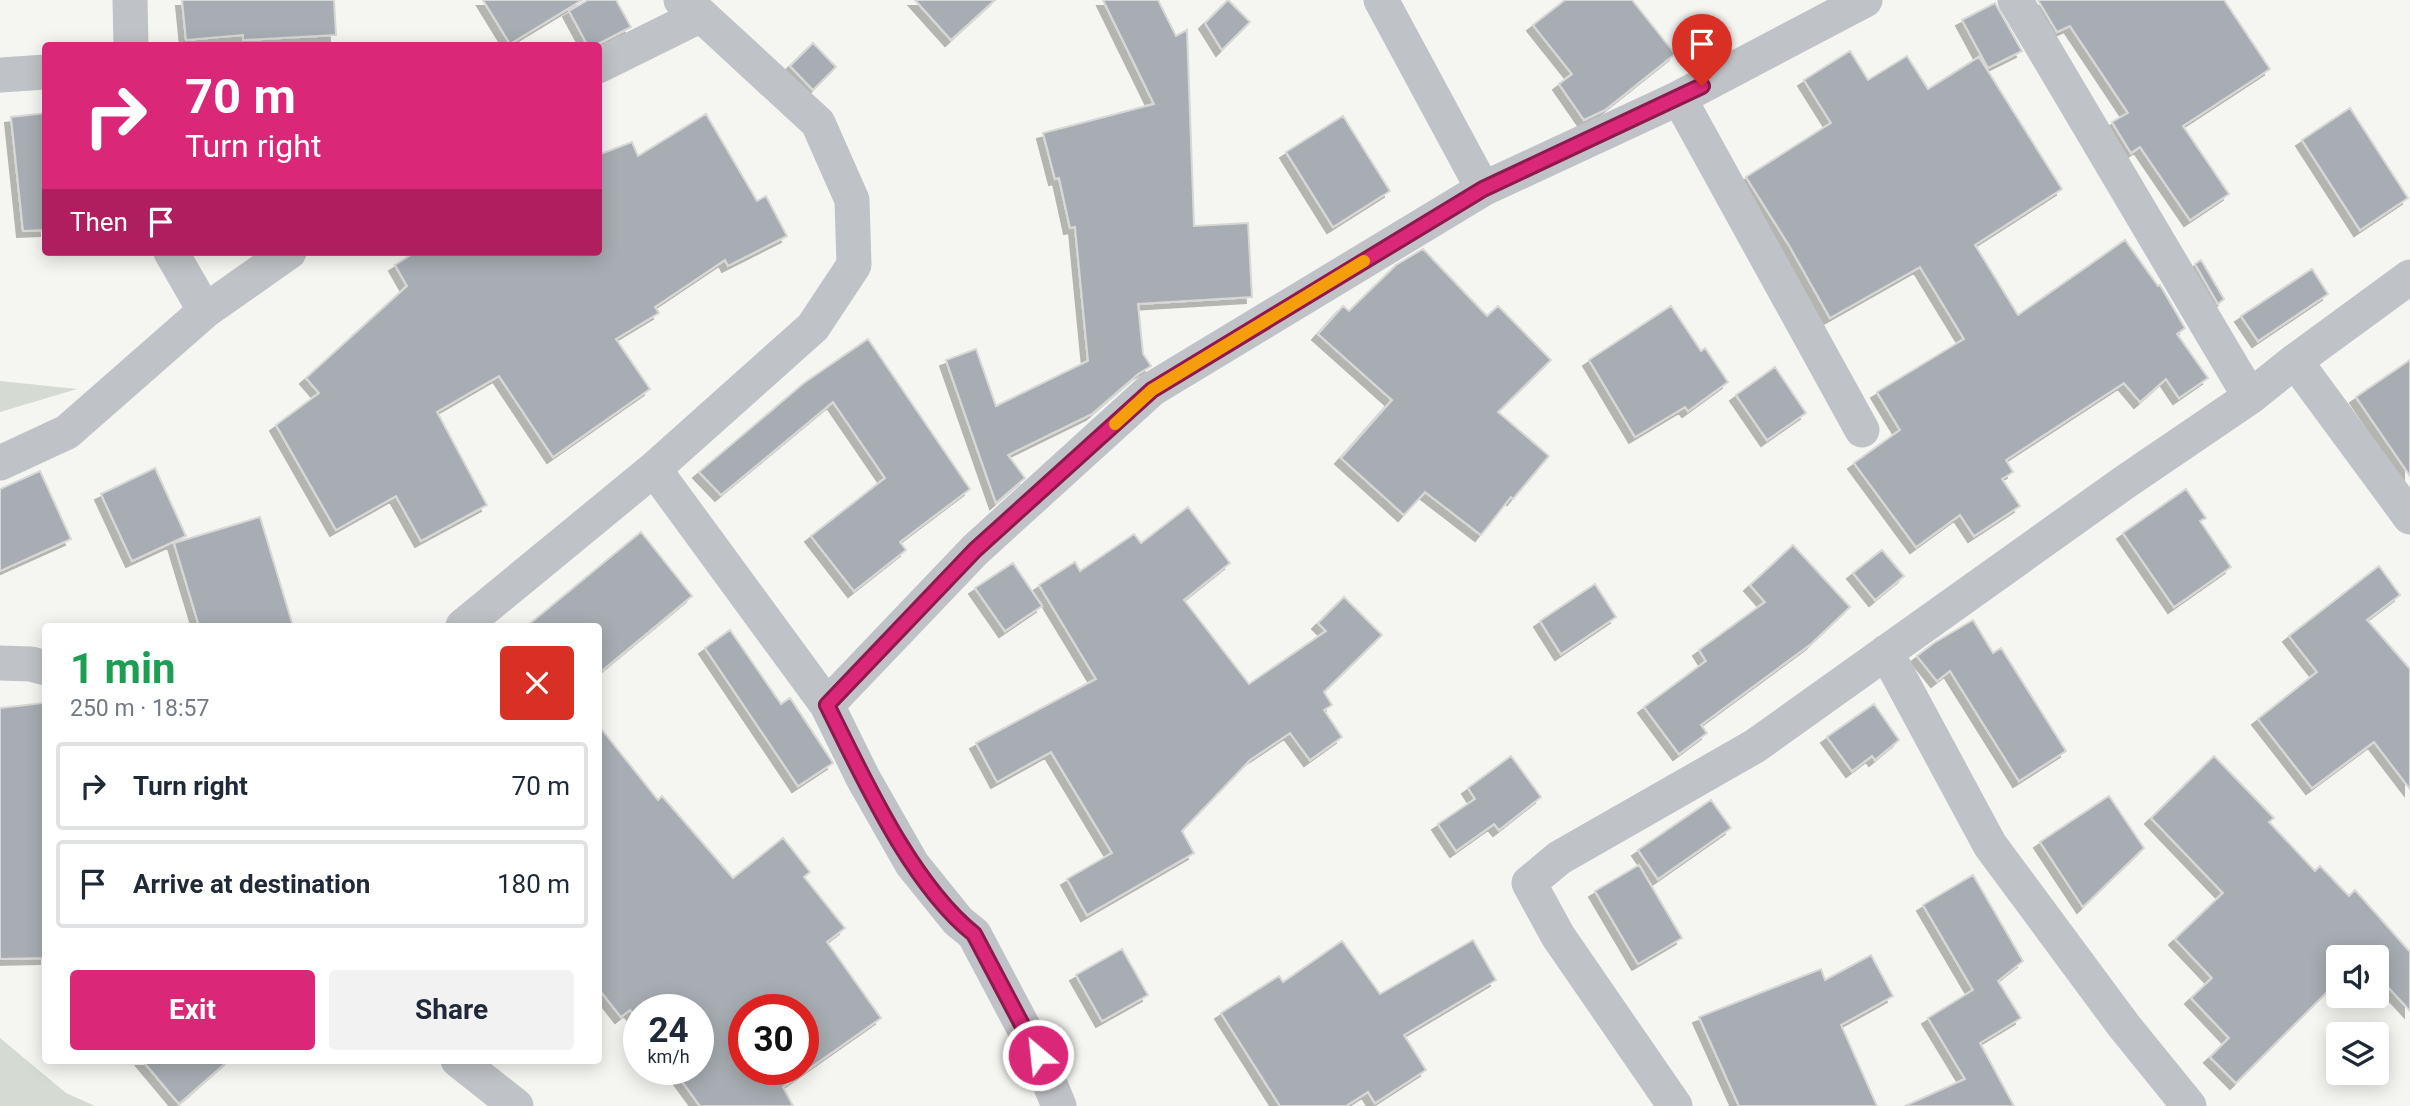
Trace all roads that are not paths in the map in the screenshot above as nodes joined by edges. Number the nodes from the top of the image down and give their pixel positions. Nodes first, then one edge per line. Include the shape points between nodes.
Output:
1 (130, 0) edge
2 (1381, 0) edge
3 (1865, 0) edge
4 (2015, 0) edge
5 (691, 7) edge
6 (131, 42) edge
7 (602, 63) edge
8 (42, 72) edge
9 (0, 75) edge
10 (1679, 99) junction
11 (1483, 189) junction
12 (173, 256) edge
13 (283, 256) edge
14 (2410, 277) edge
15 (205, 311) junction
16 (2295, 360) junction
17 (2250, 397) junction
18 (1862, 430) dead end
19 (0, 463) edge
20 (654, 469) junction
21 (2410, 517) edge
22 (467, 623) edge
23 (1886, 652) junction
24 (0, 663) edge
25 (42, 667) edge
26 (827, 705) junction
27 (463, 1064) edge
28 (516, 1106) edge
29 (1059, 1106) edge
30 (1675, 1106) edge
31 (2189, 1106) edge

1 - 6 street
2 - 11 street
3 - 10 street
4 - 17 street
5 - 7 street
5 - 20 street via 818,123 852,200 854,265 813,327
8 - 9 street
10 - 11 street
10 - 18 street
11 - 26 street via 1152,390 975,550
12 - 15 street
13 - 15 street
14 - 16 street
15 - 19 street via 67,432
16 - 17 street
16 - 21 street
17 - 23 street
20 - 22 street
20 - 26 street
23 - 30 street via 1755,746 1559,858 1529,883 1558,936
23 - 31 street via 1990,845
24 - 25 street
26 - 29 street via 912,864 974,934 1038,1055
27 - 28 street

